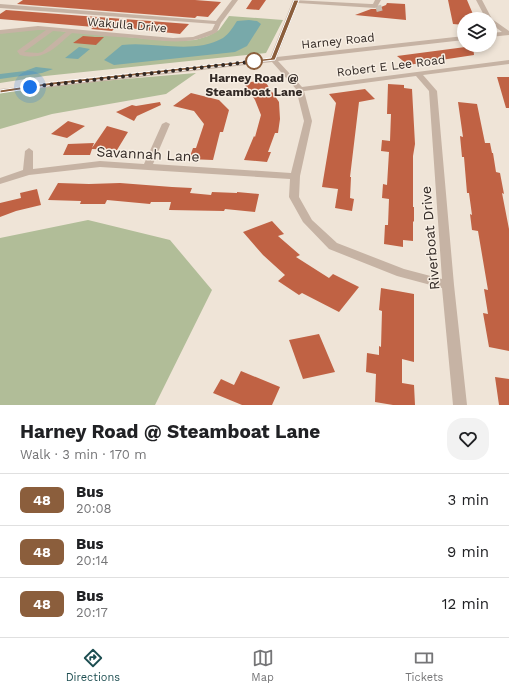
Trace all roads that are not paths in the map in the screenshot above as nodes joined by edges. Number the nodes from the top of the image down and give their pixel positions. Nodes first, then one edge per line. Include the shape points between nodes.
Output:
1 (7, 0) edge
2 (235, 0) edge
3 (378, 0) edge
4 (479, 0) edge
5 (296, 1) edge
6 (338, 2) edge
7 (355, 4) edge
8 (0, 5) edge
9 (384, 5) dead end
10 (376, 9) tunnel mouth
11 (486, 12) edge
12 (218, 23) junction
13 (497, 25) edge
14 (52, 29) junction
15 (71, 31) junction
16 (0, 32) edge
17 (508, 33) edge
18 (497, 34) edge
19 (457, 39) edge
20 (273, 59) junction
21 (509, 62) edge
22 (418, 74) junction
23 (300, 89) junction
24 (0, 91) edge
25 (166, 124) dead end
26 (29, 152) dead end
27 (147, 167) junction
28 (28, 172) junction
29 (296, 176) junction
30 (0, 181) edge
31 (448, 285) junction
32 (460, 405) edge

1 - 8 street
2 - 12 street, Wakulla Drive
3 - 7 street via 374,6
3 - 9 street
4 - 11 street
5 - 6 street
5 - 20 street
6 - 7 street
7 - 10 street
8 - 12 street
12 - 15 street, Wakulla Drive via 215,31 193,39
13 - 17 street
14 - 15 street, Wakulla Drive
14 - 15 street via 20,51 22,54 44,53
14 - 16 street, Wakulla Drive
17 - 18 street
19 - 20 street, Harney Road
20 - 23 street
20 - 24 street, Harney Road
21 - 22 street, Robert E Lee Road
22 - 23 street, Robert E Lee Road
22 - 31 street, Riverboat Drive via 433,91
23 - 29 street via 308,121
25 - 27 street
26 - 28 street
27 - 28 street, Savannah Lane via 100,164
27 - 29 street, Savannah Lane
28 - 30 street, Savannah Lane
29 - 31 street via 294,197 308,222 333,246 401,273
31 - 32 street, Riverboat Drive

